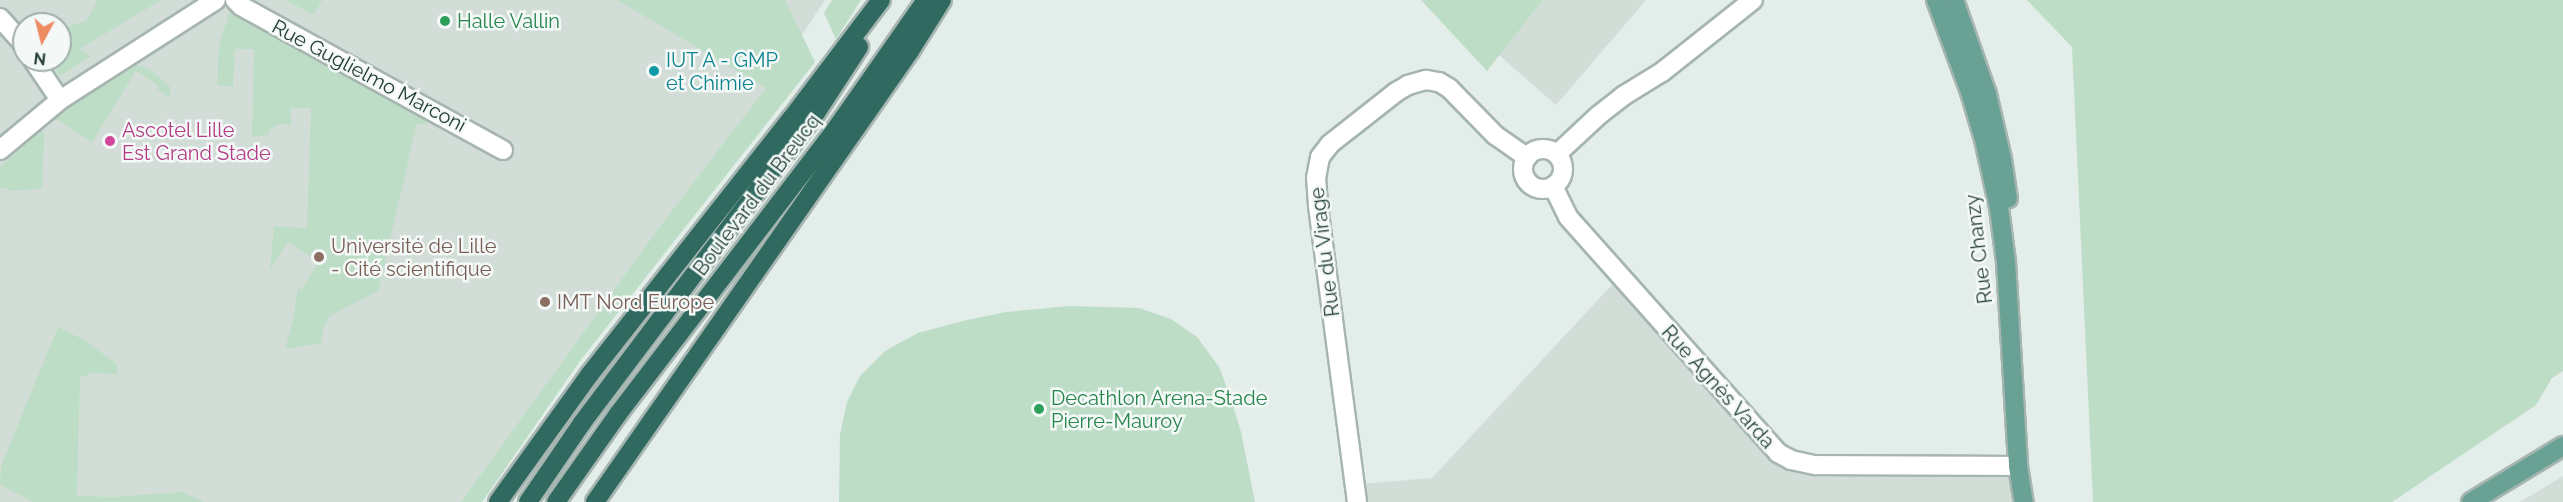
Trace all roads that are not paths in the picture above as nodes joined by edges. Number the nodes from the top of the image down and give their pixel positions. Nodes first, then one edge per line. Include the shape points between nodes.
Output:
1 (216, 0) edge
2 (236, 0) edge
3 (881, 0) edge
4 (890, 0) edge
5 (926, 0) edge
6 (942, 0) edge
7 (1753, 0) edge
8 (1936, 0) edge
9 (1954, 0) edge
10 (0, 18) edge
11 (12, 32) edge
12 (41, 72) edge
13 (60, 100) junction
14 (0, 150) edge
15 (503, 150) dead end
16 (1557, 154) junction
17 (1527, 158) junction
18 (1553, 186) junction
19 (758, 268) junction
20 (2563, 446) edge
21 (2018, 466) junction
22 (496, 502) edge
23 (528, 502) edge
24 (556, 502) edge
25 (581, 502) edge
26 (596, 502) edge
27 (1357, 502) edge
28 (2024, 502) edge
29 (2037, 502) edge
30 (2471, 502) edge

1 - 13 street
2 - 15 street, Rue Guglielmo Marconi
3 - 22 highway via 584,382
4 - 23 highway, Boulevard du Breucq via 816,113 589,414
5 - 24 highway, Boulevard du Breucq via 835,130 611,423
6 - 19 highway
7 - 16 street via 1662,72 1623,96
8 - 21 main road, Rue Chanzy via 1970,92 1999,208 2006,262
9 - 29 main road, Rue Chanzy via 1987,94 2005,175 2023,432
10 - 11 street
12 - 13 street
13 - 14 street
16 - 17 street via 1541,150
16 - 18 street via 1563,173
17 - 18 street via 1524,171 1529,182 1540,188
17 - 27 street, Rue du Virage via 1495,135 1449,88 1426,80 1396,92 1330,144 1320,157 1316,178 1318,205
18 - 21 street, Rue Agnès Varda via 1568,218 1758,434 1784,457 1815,465
19 - 25 highway via 647,408
19 - 26 highway
20 - 30 main road
21 - 28 main road, Rue Chanzy

